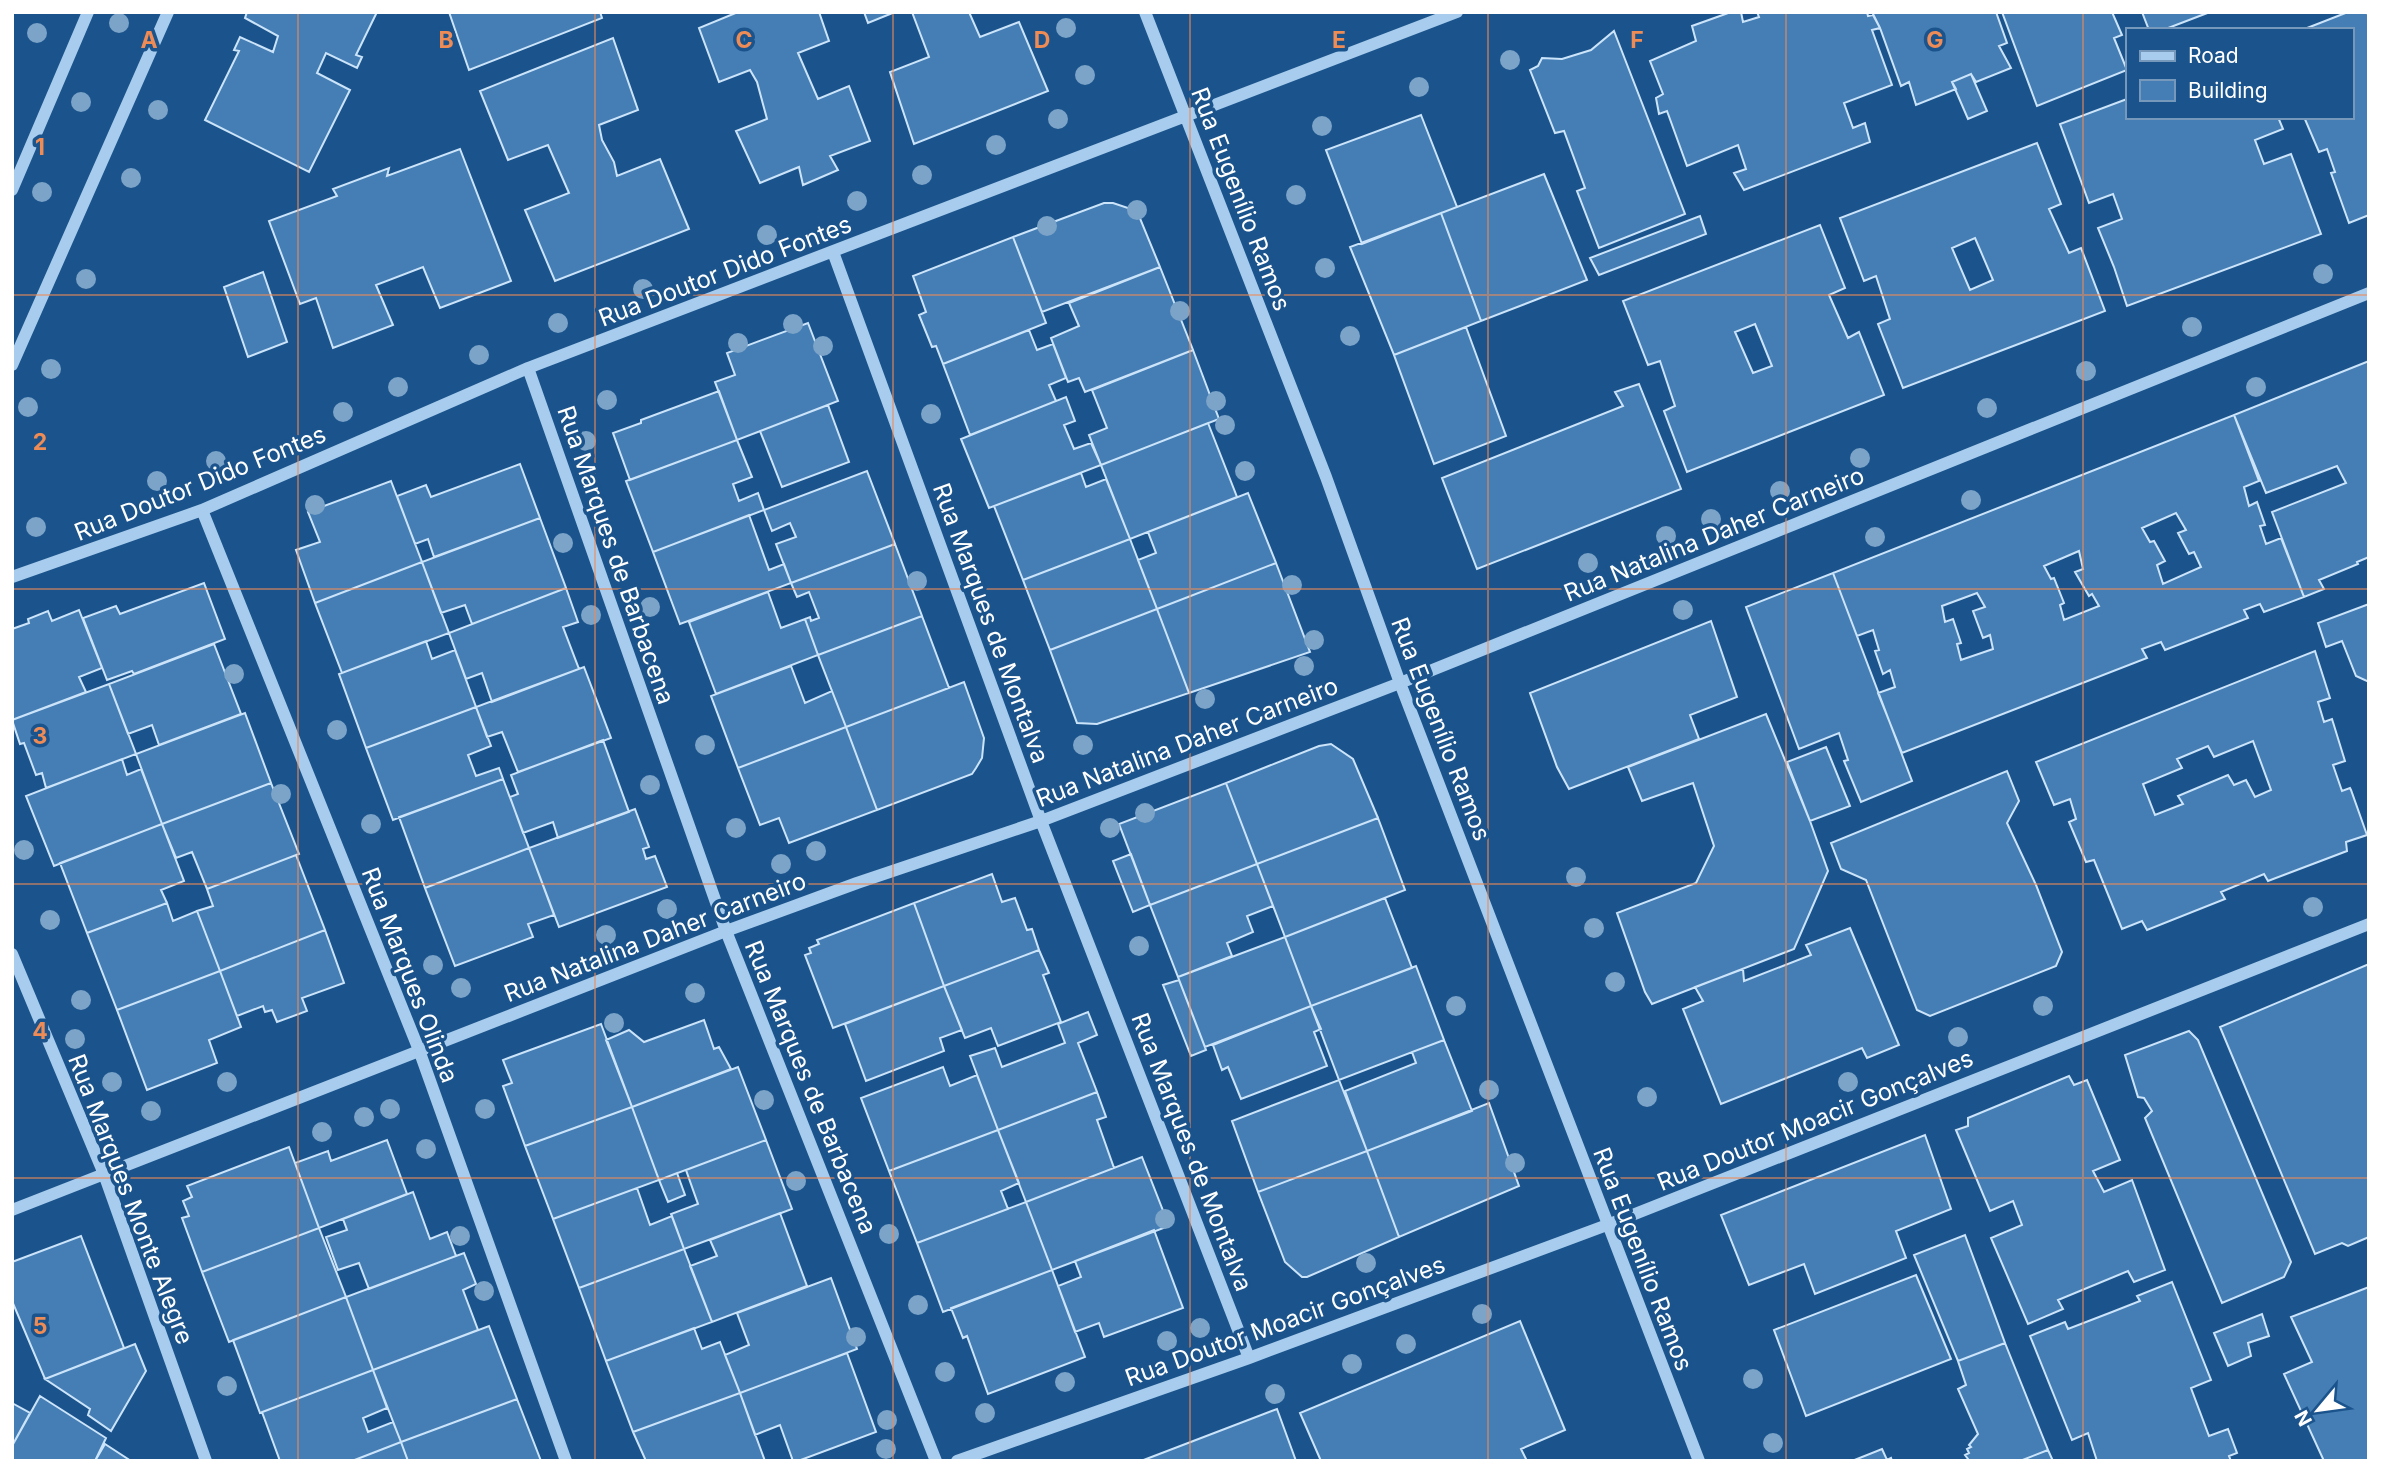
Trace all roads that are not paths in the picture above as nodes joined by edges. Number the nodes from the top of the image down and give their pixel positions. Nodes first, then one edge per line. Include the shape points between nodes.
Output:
1 (88, 12) edge
2 (168, 12) edge
3 (1145, 12) edge
4 (1457, 12) edge
5 (1186, 115) junction
6 (12, 190) edge
7 (833, 252) junction
8 (2369, 293) edge
9 (12, 365) edge
10 (528, 368) junction
11 (202, 510) junction
12 (12, 577) edge
13 (1400, 683) junction
14 (1041, 821) junction
15 (2369, 924) edge
16 (726, 931) junction
17 (12, 954) edge
18 (419, 1050) junction
19 (104, 1174) junction
20 (12, 1210) edge
21 (1607, 1225) junction
22 (1249, 1359) junction
23 (206, 1461) edge
24 (566, 1461) edge
25 (936, 1461) edge
26 (957, 1461) edge
27 (1699, 1461) edge

1 - 6 street
2 - 9 street
3 - 5 street, Rua Eugenílio Ramos
4 - 5 street, Rua Doutor Dido Fontes
5 - 7 street, Rua Doutor Dido Fontes
5 - 13 street, Rua Eugenílio Ramos
7 - 10 street, Rua Doutor Dido Fontes
7 - 14 street, Rua Marques de Montalva
8 - 13 street, Rua Natalina Daher Carneiro
10 - 11 street, Rua Doutor Dido Fontes
10 - 16 street, Rua Marques de Barbacena
11 - 12 street, Rua Doutor Dido Fontes
11 - 18 street, Rua Marques Olinda
13 - 14 street, Rua Natalina Daher Carneiro
13 - 21 street, Rua Eugenílio Ramos
14 - 16 street, Rua Natalina Daher Carneiro
14 - 22 street, Rua Marques de Montalva
15 - 21 street, Rua Doutor Moacir Gonçalves
16 - 18 street, Rua Natalina Daher Carneiro
16 - 25 street, Rua Marques de Barbacena
17 - 19 street, Rua Marques Monte Alegre
18 - 19 street, Rua Natalina Daher Carneiro
18 - 24 street, Rua Marques Olinda
19 - 20 street, Rua Natalina Daher Carneiro
19 - 23 street, Rua Marques Monte Alegre
21 - 22 street, Rua Doutor Moacir Gonçalves
21 - 27 street, Rua Eugenílio Ramos
22 - 26 street, Rua Doutor Moacir Gonçalves

